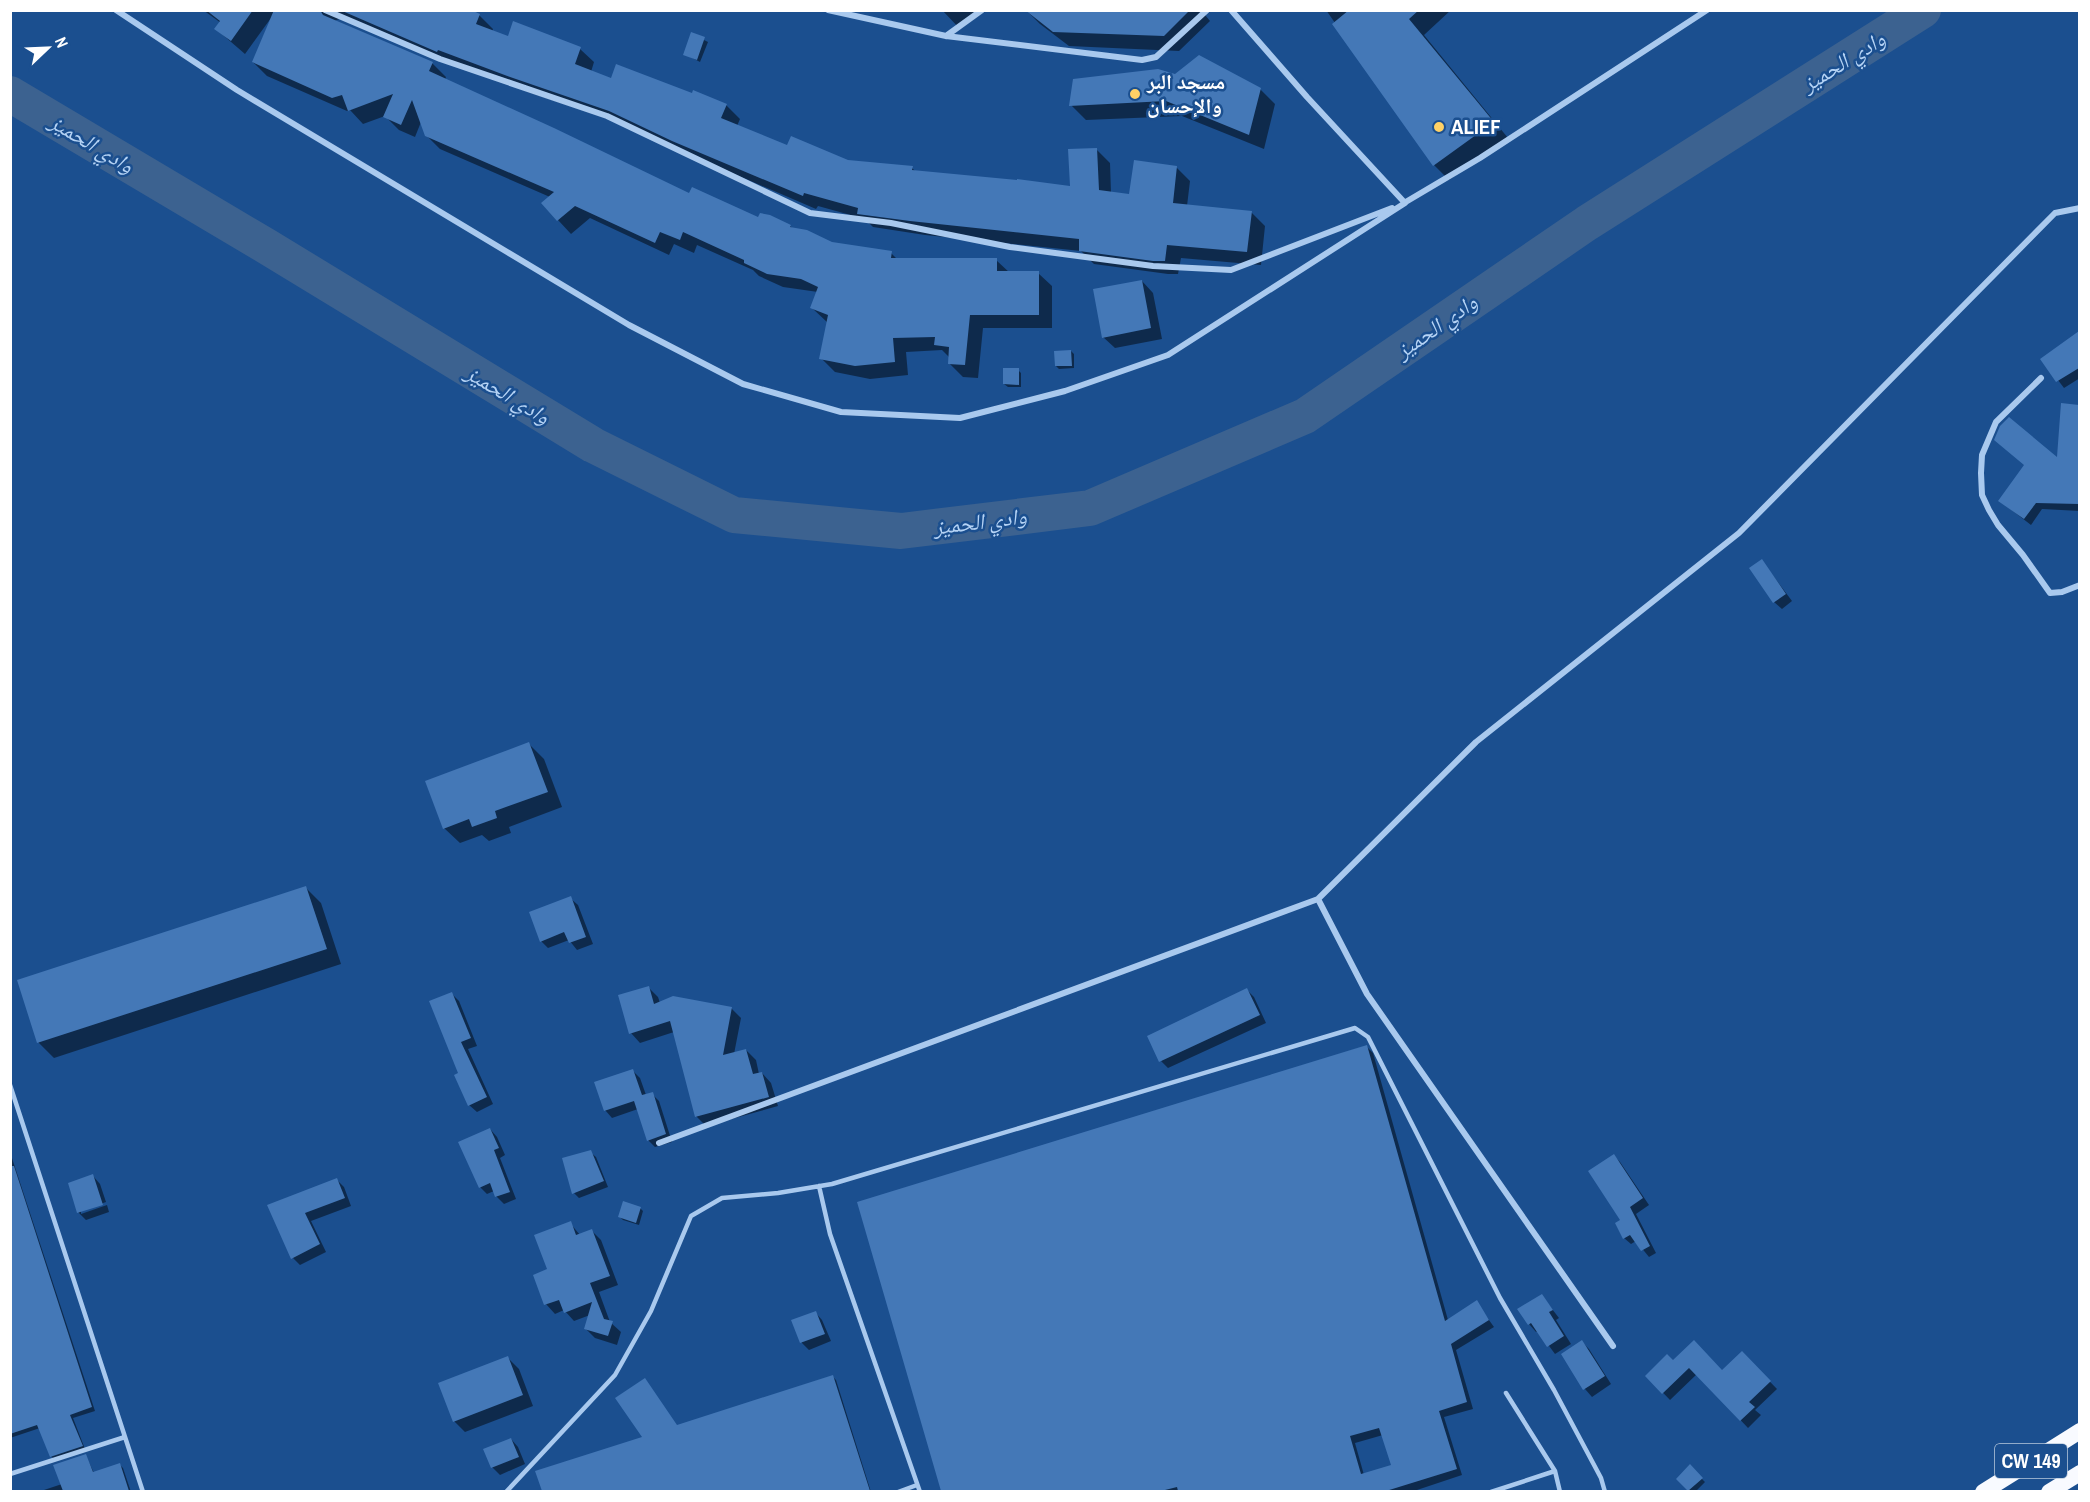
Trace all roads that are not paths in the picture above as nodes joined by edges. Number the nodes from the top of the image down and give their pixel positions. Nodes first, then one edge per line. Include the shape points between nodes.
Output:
1 (116, 10) edge
2 (325, 10) edge
3 (828, 10) edge
4 (982, 10) edge
5 (1207, 10) edge
6 (1231, 10) edge
7 (1707, 10) edge
8 (946, 36) junction
9 (1406, 203) junction
10 (2079, 208) edge
11 (2041, 378) dead end
12 (2079, 585) edge
13 (1318, 899) junction
14 (10, 1084) edge
15 (659, 1143) dead end
16 (819, 1186) junction
17 (1613, 1346) dead end
18 (1506, 1393) dead end
19 (2079, 1431) edge
20 (125, 1437) junction
21 (1555, 1471) junction
22 (10, 1473) edge
23 (2079, 1473) edge
24 (917, 1485) junction
25 (143, 1491) edge
26 (506, 1491) edge
27 (898, 1491) edge
28 (920, 1491) edge
29 (1491, 1491) edge
30 (1560, 1491) edge
31 (1605, 1491) edge
32 (1983, 1491) edge
33 (2049, 1491) edge

1 - 9 street via 237,90 629,325 743,384 841,412 960,418 1065,391 1168,355
2 - 9 street via 440,59 607,116 810,213 891,223 1010,247 1153,266 1231,270
3 - 8 street
4 - 8 street
5 - 8 street via 1156,57 1142,60
6 - 9 street
7 - 9 street
10 - 13 street via 2055,213 1739,533 1476,742
11 - 12 street via 1996,422 1982,455 1982,495 1998,525 2050,593
13 - 15 street
13 - 17 street via 1367,994
14 - 20 lane
16 - 24 lane via 830,1234
16 - 26 lane via 722,1198 691,1216 651,1311 615,1375
16 - 31 lane via 1355,1028 1368,1037 1500,1298 1554,1390
18 - 21 lane
19 - 32 highway, CW 149
20 - 22 lane
20 - 25 lane
21 - 29 lane
21 - 30 lane
23 - 33 highway, CW 149
24 - 27 lane
24 - 28 lane

